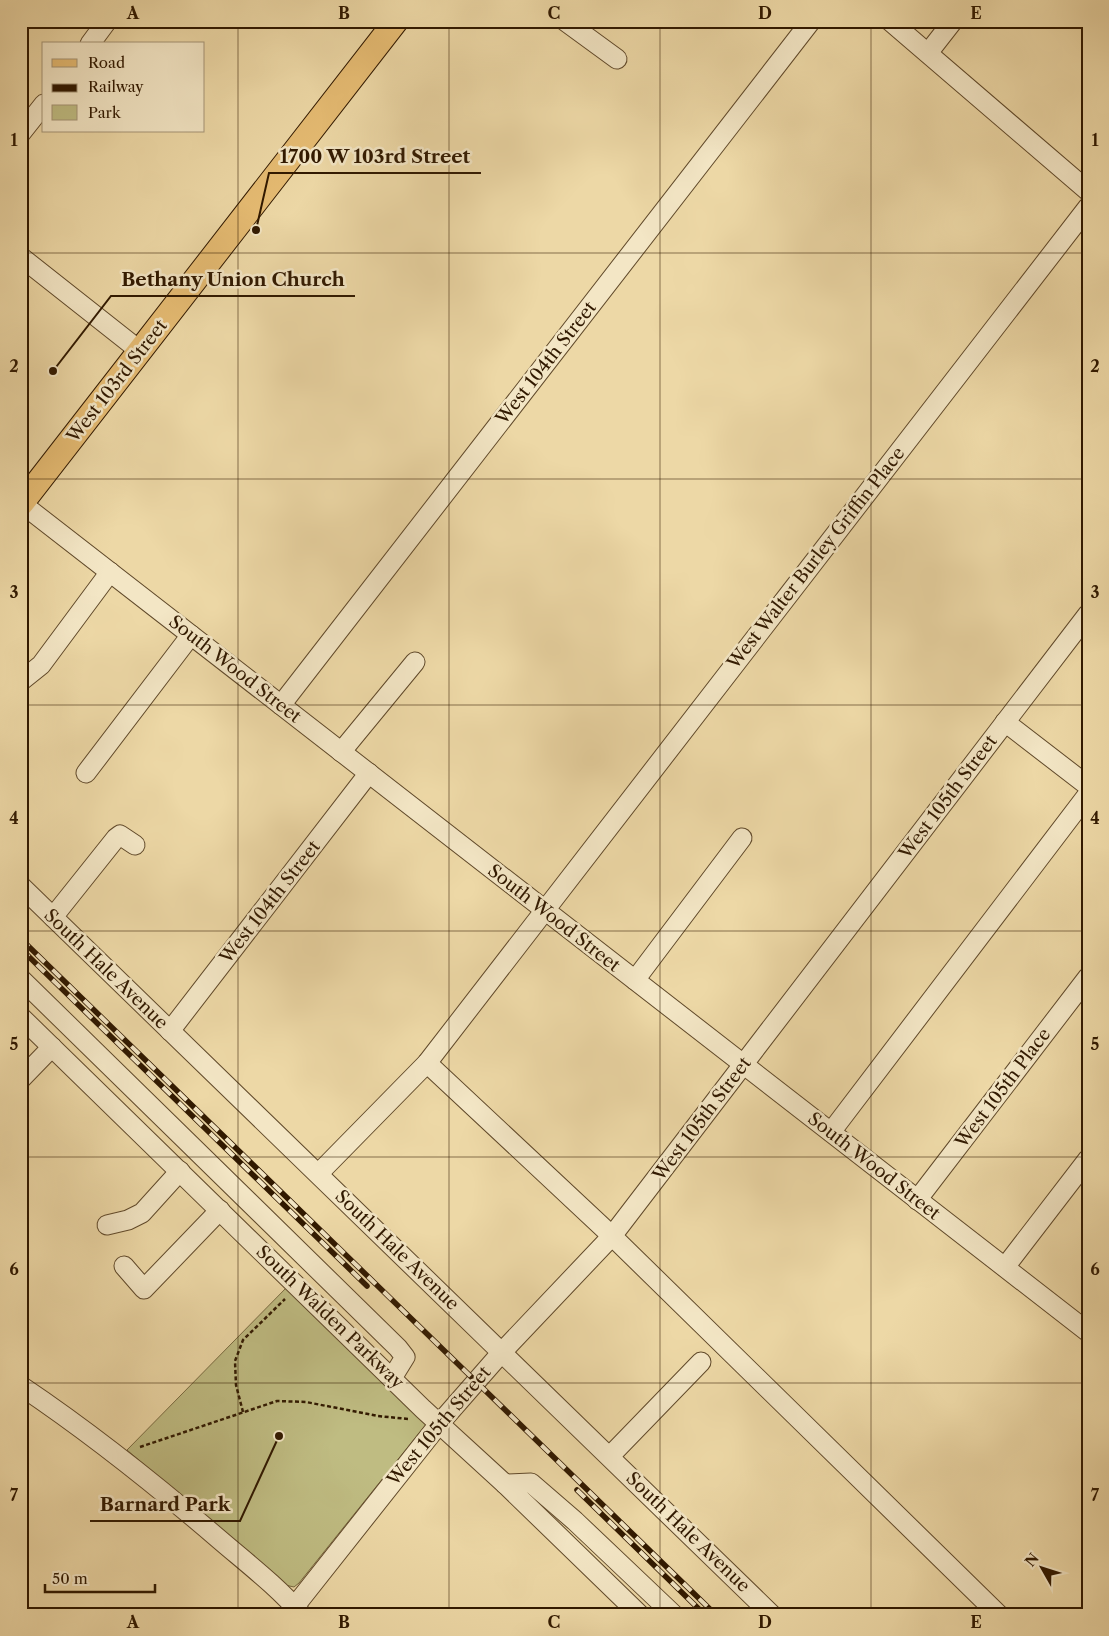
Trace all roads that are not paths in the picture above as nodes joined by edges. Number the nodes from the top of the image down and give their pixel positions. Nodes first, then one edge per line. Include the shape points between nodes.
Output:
1 (107, 21) edge
2 (396, 21) edge
3 (565, 21) edge
4 (811, 21) edge
5 (890, 21) edge
6 (953, 21) edge
7 (91, 42) edge
8 (928, 53) junction
9 (617, 59) dead end
10 (42, 107) edge
11 (21, 133) edge
12 (1088, 191) edge
13 (1088, 207) edge
14 (21, 257) edge
15 (140, 350) junction
16 (21, 503) edge
17 (110, 572) junction
18 (1088, 614) edge
19 (191, 635) junction
20 (415, 662) dead end
21 (21, 681) edge
22 (282, 705) junction
23 (1005, 722) junction
24 (341, 752) junction
25 (86, 773) dead end
26 (369, 774) junction
27 (1088, 786) edge
28 (1088, 794) edge
29 (742, 838) dead end
30 (135, 845) dead end
31 (21, 886) edge
32 (544, 910) junction
33 (53, 917) junction
34 (1088, 977) edge
35 (21, 979) edge
36 (635, 980) junction
37 (21, 1017) edge
38 (170, 1031) junction
39 (52, 1046) junction
40 (427, 1063) junction
41 (743, 1064) junction
42 (21, 1079) edge
43 (831, 1132) junction
44 (1088, 1159) edge
45 (180, 1171) junction
46 (319, 1173) junction
47 (917, 1200) junction
48 (220, 1210) junction
49 (107, 1224) dead end
50 (612, 1236) junction
51 (124, 1266) dead end
52 (1005, 1268) junction
53 (1088, 1332) edge
54 (502, 1352) junction
55 (701, 1362) dead end
56 (392, 1378) junction
57 (21, 1386) edge
58 (439, 1424) junction
59 (610, 1456) junction
60 (505, 1484) junction
61 (298, 1610) edge
62 (640, 1615) edge
63 (674, 1615) edge
64 (772, 1615) edge
65 (999, 1615) edge

1 - 7 street
2 - 15 main road, West 103rd Street
3 - 9 street
4 - 22 street, West 104th Street
5 - 8 street
6 - 8 street
8 - 12 street
10 - 11 street
13 - 32 street, West Walter Burley Griffin Place
14 - 15 street
15 - 16 main road, West 103rd Street
16 - 17 street, South Wood Street
17 - 19 street, South Wood Street
17 - 21 street via 41,665
18 - 23 street, West 105th Street
19 - 22 street, South Wood Street
19 - 25 street
20 - 24 street
22 - 24 street, South Wood Street
23 - 27 street
23 - 41 street, West 105th Street
24 - 26 street, South Wood Street
26 - 32 street, South Wood Street
26 - 38 street, West 104th Street
28 - 43 street
29 - 36 street
30 - 33 street via 120,835 116,838
31 - 33 street, South Hale Avenue
32 - 36 street, South Wood Street
32 - 40 street, West Walter Burley Griffin Place
33 - 38 street, South Hale Avenue
34 - 47 street, West 105th Place
35 - 56 street via 398,1348 405,1358
36 - 41 street, South Wood Street
37 - 39 street, South Walden Parkway
38 - 46 street, South Hale Avenue
39 - 42 street
39 - 45 street, South Walden Parkway
40 - 46 street, West Walter Burley Griffin Place
40 - 50 street
41 - 43 street, South Wood Street
41 - 50 street, West 105th Street
43 - 47 street, South Wood Street
44 - 52 street
45 - 48 street, South Walden Parkway
45 - 49 street via 142,1212 128,1220
46 - 54 street, South Hale Avenue
47 - 52 street, South Wood Street
48 - 51 street via 144,1289
48 - 56 street, South Walden Parkway
50 - 54 street, West 105th Street
50 - 65 street
52 - 53 street, South Wood Street
54 - 58 street, West 105th Street
54 - 59 street, South Hale Avenue
55 - 59 street
56 - 58 street, South Walden Parkway
57 - 61 street via 78,1424 139,1472
58 - 60 street, South Walden Parkway
58 - 61 street, West 105th Street
59 - 64 street, South Hale Avenue
60 - 62 street, South Walden Parkway
60 - 63 street via 531,1483

